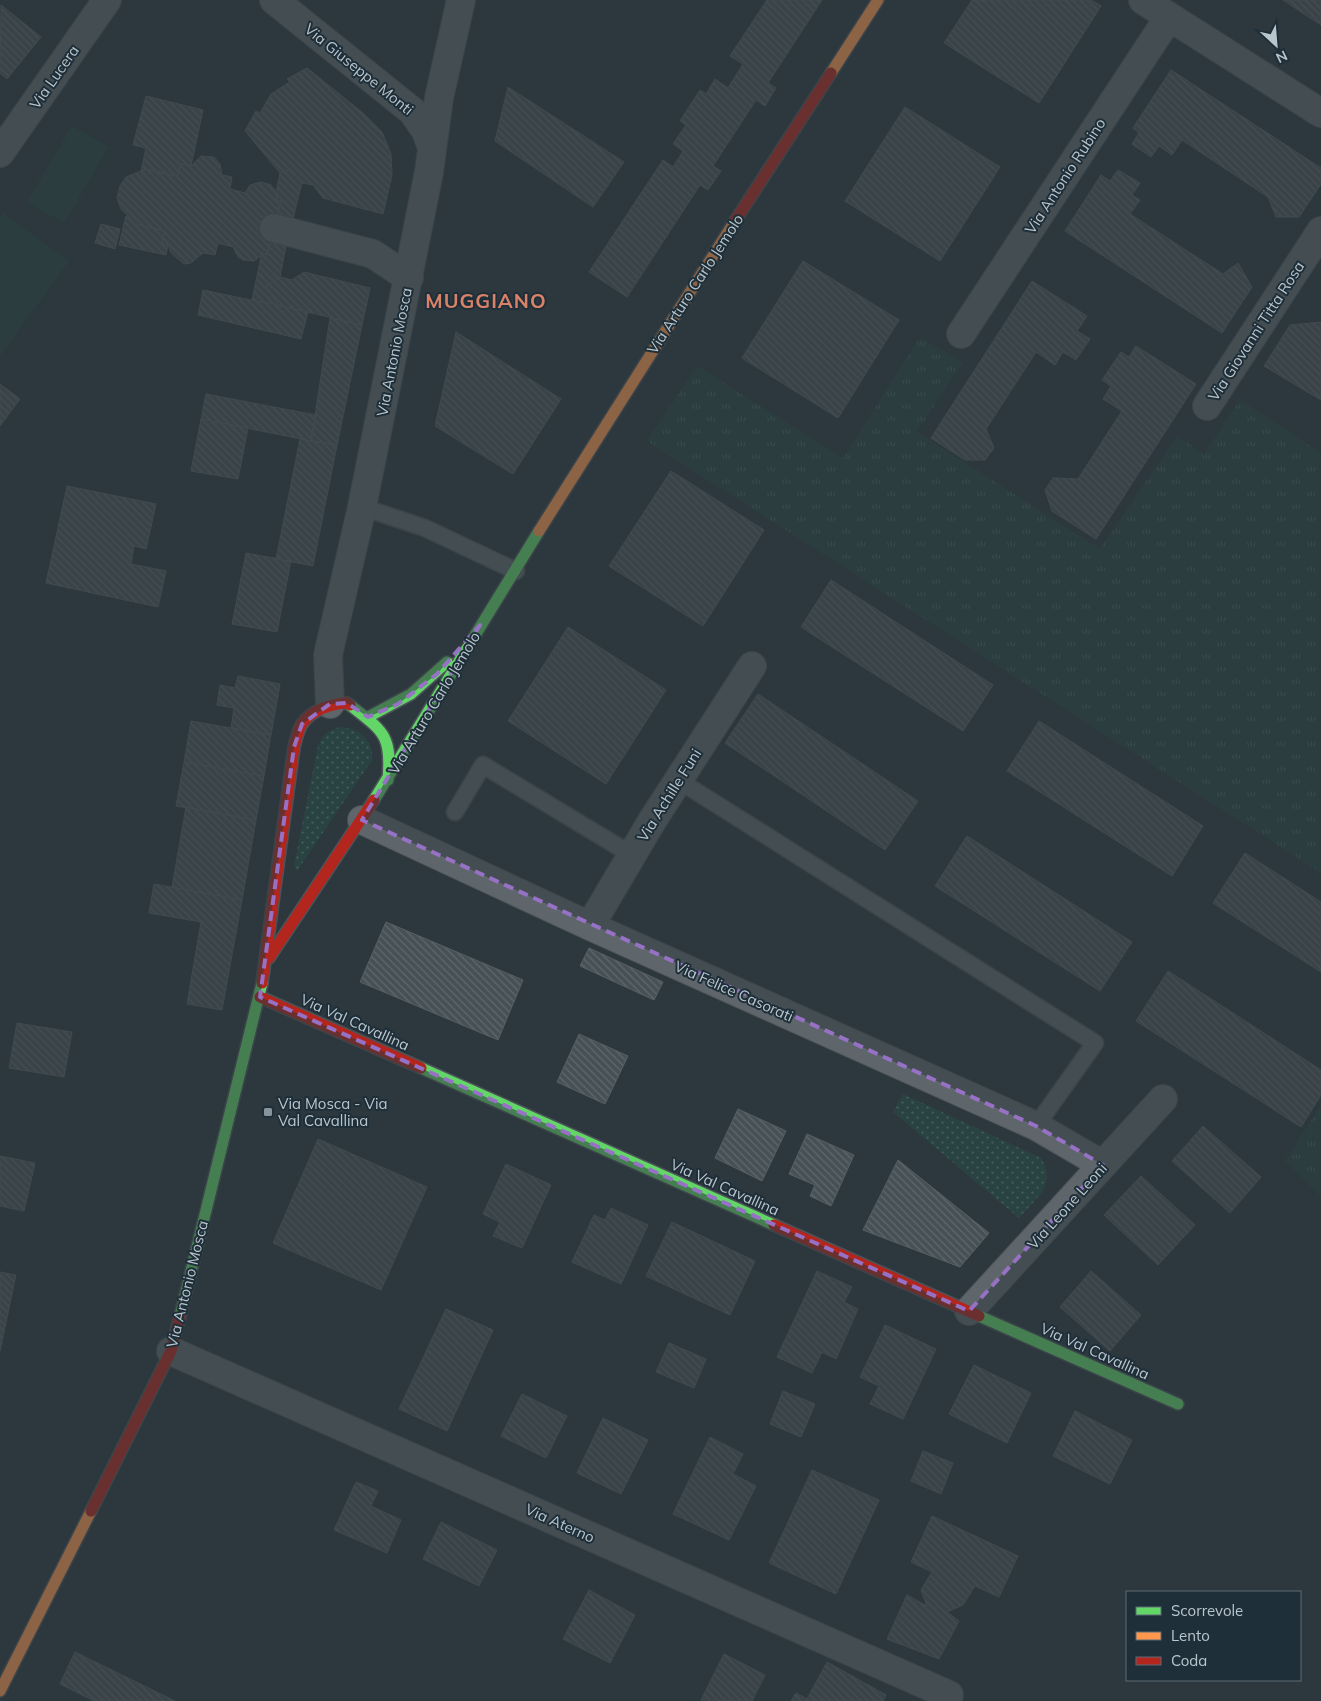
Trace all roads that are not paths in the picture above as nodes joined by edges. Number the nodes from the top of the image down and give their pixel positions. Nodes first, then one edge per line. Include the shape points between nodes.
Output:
1 (108, 0) edge
2 (274, 0) edge
3 (461, 0) edge
4 (878, 0) edge
5 (1143, 0) edge
6 (1169, 18) junction
7 (1321, 113) edge
8 (432, 148) junction
9 (0, 153) edge
10 (274, 228) dead end
11 (1321, 231) edge
12 (409, 278) junction
13 (961, 334) dead end
14 (1207, 406) dead end
15 (362, 507) junction
16 (516, 571) junction
17 (480, 625) junction
18 (752, 666) dead end
19 (330, 704) junction
20 (368, 717) junction
21 (388, 780) junction
22 (678, 780) junction
23 (455, 812) dead end
24 (362, 820) junction
25 (632, 855) junction
26 (590, 926) junction
27 (266, 964) junction
28 (260, 997) junction
29 (1163, 1100) dead end
30 (1036, 1126) junction
31 (1103, 1165) junction
32 (969, 1311) junction
33 (170, 1351) junction
34 (1178, 1404) dead end
35 (0, 1691) edge
36 (949, 1694) dead end

1 - 9 street, Via Lucera
2 - 8 street, Via Giuseppe Monti via 418,117
3 - 8 street, Via Antonio Mosca via 439,98
4 - 16 street, Via Arturo Carlo Jemolo via 653,349
5 - 6 street
6 - 7 street
6 - 13 street, Via Antonio Rubino
8 - 12 street, Via Antonio Mosca
10 - 12 street via 373,254
11 - 14 street, Via Giovanni Titta Rosa
12 - 15 street, Via Antonio Mosca
15 - 16 lane via 425,528
15 - 19 street, Via Antonio Mosca via 328,655
16 - 17 street, Via Arturo Carlo Jemolo
17 - 20 street, Via Arturo Carlo Jemolo via 437,674 398,704
17 - 21 street, Via Arturo Carlo Jemolo
18 - 22 street, Via Achille Funi
19 - 20 street via 347,704
19 - 27 street, Via Antonio Mosca via 302,724 294,747
20 - 21 street via 380,728 387,741 390,757
21 - 24 street, Via Arturo Carlo Jemolo
22 - 25 street, Via Achille Funi
22 - 30 lane via 1095,1043
23 - 25 lane via 483,765
24 - 26 street, Via Felice Casorati
24 - 27 street, Via Arturo Carlo Jemolo
25 - 26 street, Via Achille Funi
26 - 30 street, Via Felice Casorati
27 - 28 street, Via Antonio Mosca
28 - 32 street, Via Val Cavallina
28 - 33 street, Via Antonio Mosca
29 - 31 street, Via Leone Leoni
30 - 31 street, Via Felice Casorati
31 - 32 street, Via Leone Leoni
32 - 34 street, Via Val Cavallina
33 - 35 street, Via Antonio Mosca
33 - 36 street, Via Aterno

